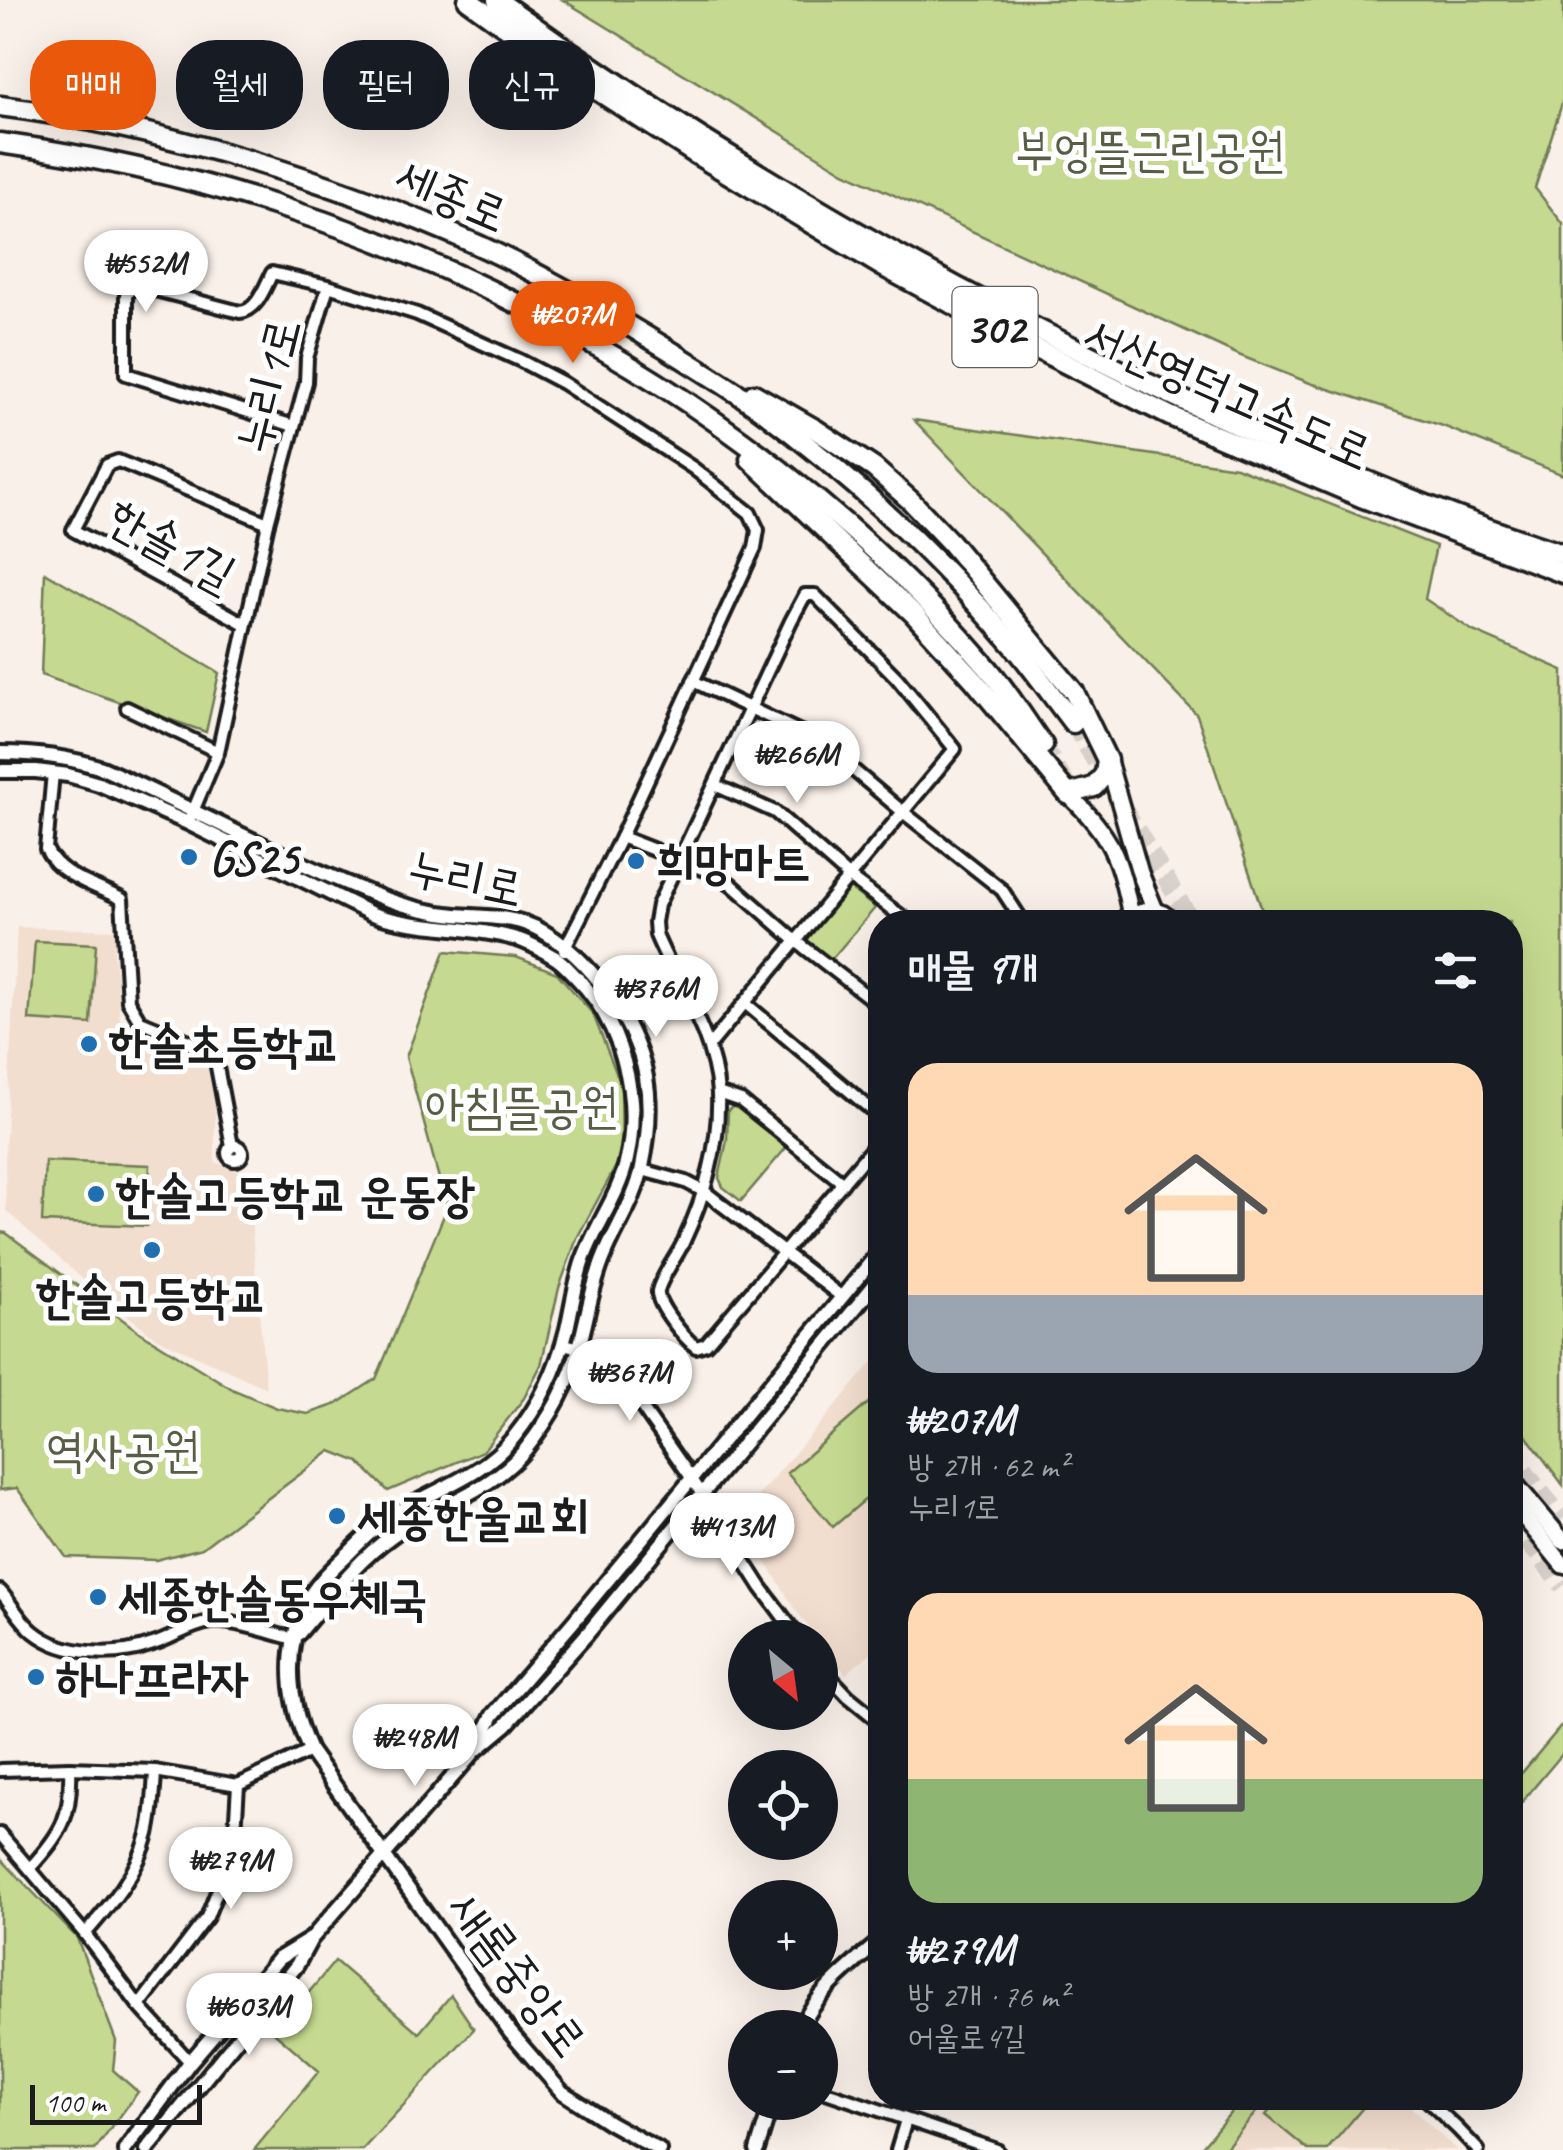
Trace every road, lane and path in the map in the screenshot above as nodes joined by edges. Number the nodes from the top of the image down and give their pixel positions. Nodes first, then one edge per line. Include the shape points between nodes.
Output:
1 (468, 0) edge
2 (497, 0) edge
3 (0, 98) edge
4 (0, 106) edge
5 (30, 106) edge
6 (30, 110) edge
7 (129, 130) edge
8 (0, 145) edge
9 (328, 286) junction
10 (679, 356) junction
11 (661, 385) junction
12 (294, 426) junction
13 (268, 523) junction
14 (1563, 554) edge
15 (1563, 574) edge
16 (244, 624) junction
17 (693, 681) junction
18 (127, 708) dead end
19 (750, 708) junction
20 (1072, 723) tunnel mouth
21 (1043, 745) tunnel mouth
22 (0, 752) edge
23 (218, 752) junction
24 (1107, 760) junction
25 (0, 771) edge
26 (52, 772) junction
27 (715, 785) junction
28 (1068, 794) junction
29 (903, 812) junction
30 (190, 817) junction
31 (620, 837) junction
32 (680, 861) junction
33 (849, 877) junction
34 (892, 910) edge
35 (1015, 910) edge
36 (1128, 910) edge
37 (1146, 910) edge
38 (1156, 910) joint
39 (796, 941) junction
40 (566, 946) junction
41 (558, 960) junction
42 (868, 997) edge
43 (745, 1003) junction
44 (709, 1046) junction
45 (718, 1093) junction
46 (868, 1107) edge
47 (232, 1146) dead end
48 (868, 1153) edge
49 (642, 1170) junction
50 (842, 1183) junction
51 (705, 1192) junction
52 (784, 1251) junction
53 (868, 1266) edge
54 (868, 1293) edge
55 (842, 1297) junction
56 (562, 1344) junction
57 (580, 1347) junction
58 (692, 1479) junction
59 (1523, 1493) edge
60 (702, 1494) junction
61 (1523, 1516) edge
62 (1563, 1541) edge
63 (1563, 1565) edge
64 (0, 1591) edge
65 (786, 1620) edge
66 (294, 1638) junction
67 (838, 1685) edge
68 (868, 1712) edge
69 (310, 1750) junction
70 (475, 1751) junction
71 (70, 1768) junction
72 (0, 1770) edge
73 (155, 1771) junction
74 (238, 1784) junction
75 (0, 1834) edge
76 (386, 1856) junction
77 (30, 1868) junction
78 (85, 1934) junction
79 (312, 1939) junction
80 (868, 1951) edge
81 (140, 2006) junction
82 (809, 2010) edge
83 (190, 2062) junction
84 (838, 2096) edge
85 (868, 2107) edge
86 (877, 2110) edge
87 (1438, 2110) edge
88 (766, 2120) edge
89 (906, 2120) junction
90 (125, 2150) edge
91 (147, 2150) edge
92 (659, 2150) edge
93 (757, 2150) edge
94 (898, 2150) edge
95 (997, 2150) edge
96 (1478, 2150) edge

1 - 15 highway, 서산영덕고속도로 / 302 via 712,164 1025,343 1187,423
2 - 14 highway, 서산영덕고속도로 / 302 via 702,138 1028,325 1363,480
3 - 5 highway
4 - 6 highway, 세종로
7 - 10 highway, 세종로 via 388,208 480,246
8 - 11 highway, 세종로 via 160,172 376,240 466,277
9 - 12 street, 누리1로
9 - 12 street via 272,273 248,312 136,286 126,295 126,374
9 - 17 street, 누리1로 via 417,314 519,360 693,468 750,513 758,530 755,548
10 - 20 highway, 세종로 via 759,408 853,484 1014,646
10 - 24 highway via 815,429 912,501 1074,692
11 - 21 highway, 세종로 via 738,436 898,574 988,668
11 - 28 highway via 914,614
12 - 13 street, 누리1로
13 - 16 street, 누리1로
13 - 16 street, 한솔1길 via 118,461 106,465 73,530
16 - 23 street, 누리1로
17 - 19 street
17 - 31 street, 누리1로
18 - 23 street
19 - 27 street
19 - 29 street via 819,741
19 - 29 street via 799,605 805,595 815,596 898,678 955,750
22 - 30 street, 누리로 via 38,752 102,768
23 - 30 street, 누리1로
24 - 28 highway via 1094,787
24 - 38 main road
25 - 26 street, 누리로
26 - 30 street, 누리로
26 - 47 street via 46,848 51,860 122,899 128,1001 140,1021 214,1051
27 - 32 street
27 - 33 street via 775,812
28 - 36 main road via 1116,854
29 - 33 street
29 - 35 street via 1002,890
30 - 40 street, 누리로 via 387,900 524,923
30 - 41 street, 누리로 via 372,914 518,938
31 - 32 street
31 - 40 street, 누리1로
32 - 39 street via 730,884
32 - 44 street via 658,905 656,935
33 - 34 street
33 - 39 street
37 - 38 main road
39 - 42 street
39 - 43 street
40 - 41 street, 누리1로
40 - 49 street, 누리로 via 609,995 642,1064 648,1115
41 - 56 street, 누리로 via 604,1013 626,1067 632,1111 627,1160 583,1260
43 - 44 street
43 - 46 street
44 - 45 street
45 - 50 street via 741,1101
45 - 51 street
48 - 50 street
49 - 51 street
49 - 57 street, 누리로 via 594,1284
50 - 52 street
51 - 52 street
51 - 52 street via 658,1290 659,1302 692,1344 706,1344
52 - 55 street
53 - 55 street
54 - 60 street
55 - 58 street
56 - 57 street
56 - 66 street, 누리로 via 548,1387 512,1440 485,1466 391,1516 354,1547 324,1576
57 - 58 street via 606,1356
57 - 66 street, 누리로 via 559,1399 523,1453 477,1491 390,1536
58 - 60 street
58 - 70 street via 494,1714
59 - 62 main road
60 - 65 street
60 - 70 street via 587,1634
61 - 63 main road
64 - 66 street via 34,1632 83,1651 128,1651 211,1622
66 - 69 street, 누리로 via 292,1699
67 - 68 street
69 - 74 street
69 - 76 street, 누리로
70 - 76 street
71 - 72 street
71 - 73 street
71 - 77 street via 67,1816
73 - 74 street
73 - 78 street via 148,1835 135,1867
74 - 81 street via 234,1849 207,1917
75 - 77 street
76 - 79 street
76 - 92 street, 새롬중앙로 via 510,2032 562,2092
77 - 78 street
78 - 81 street
79 - 83 street via 278,1959
79 - 91 street
80 - 82 street
81 - 83 street
83 - 90 street
84 - 85 street
86 - 89 street
87 - 96 street
88 - 93 street
89 - 94 street
89 - 95 street

